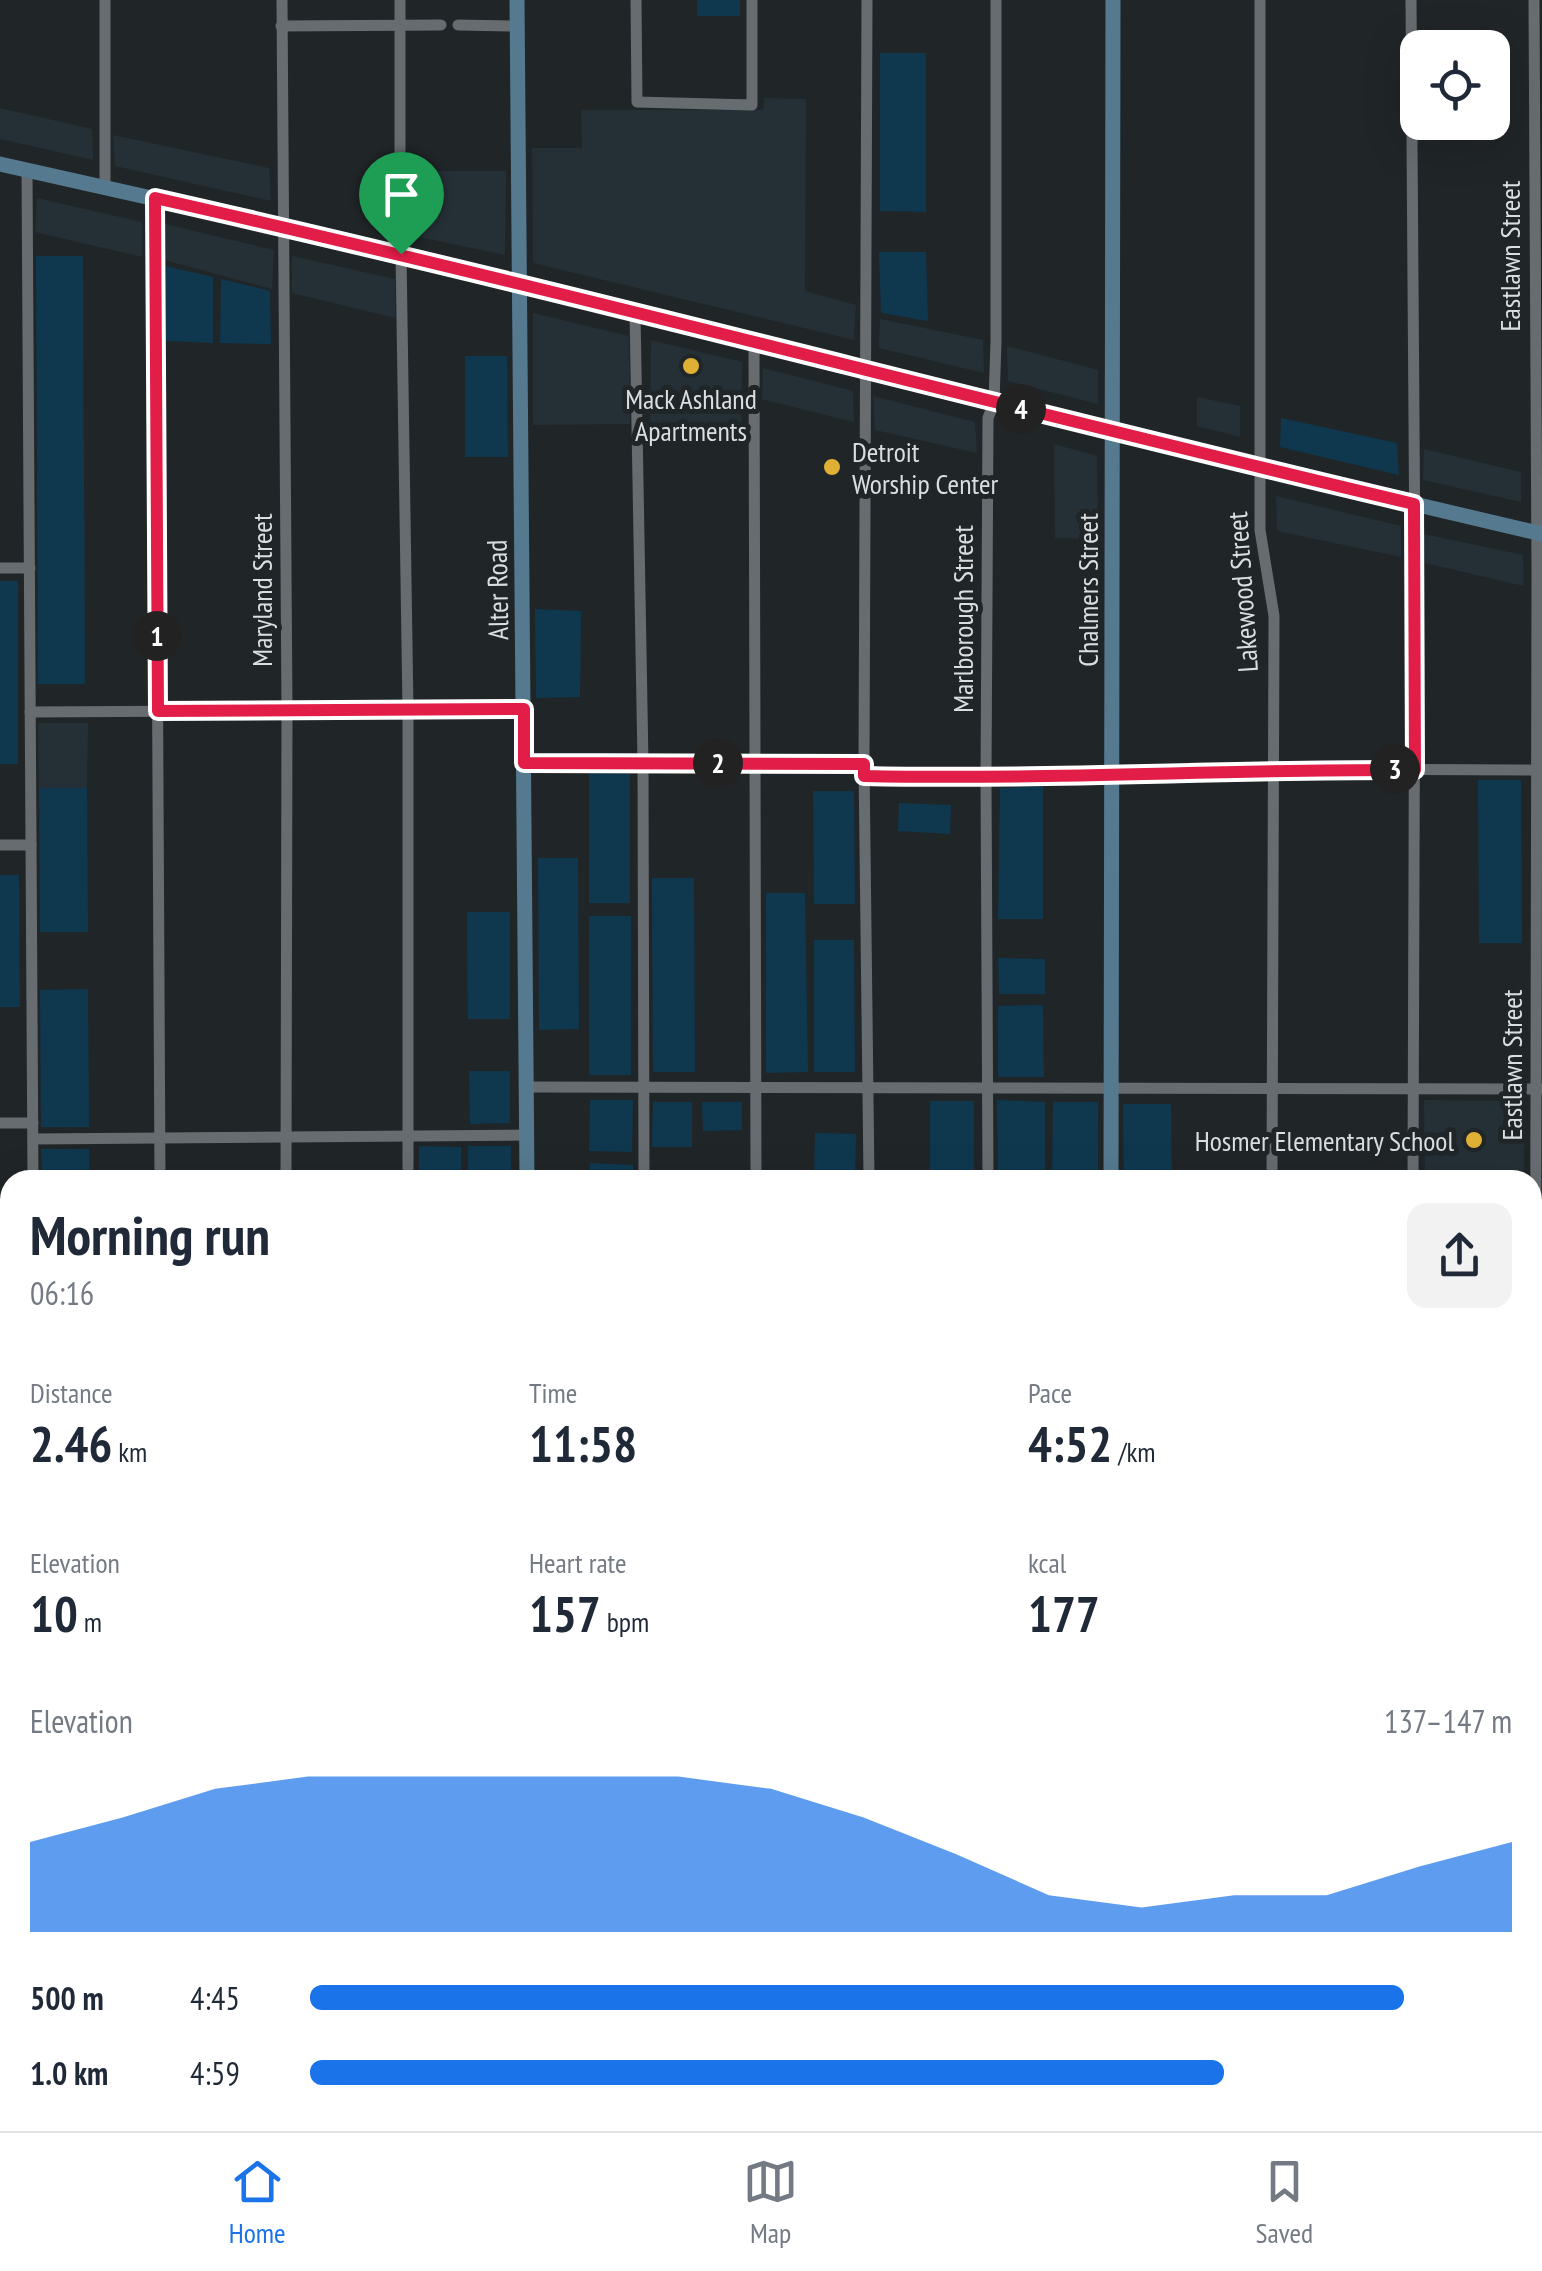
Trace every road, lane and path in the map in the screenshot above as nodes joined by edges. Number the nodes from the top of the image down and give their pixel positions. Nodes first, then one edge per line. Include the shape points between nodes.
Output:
1 (105, 0) edge
2 (282, 0) edge
3 (400, 0) edge
4 (517, 0) edge
5 (636, 0) edge
6 (752, 0) edge
7 (868, 0) edge
8 (996, 0) edge
9 (1113, 0) edge
10 (1260, 0) edge
11 (1411, 0) edge
12 (1534, 0) edge
13 (400, 25) junction
14 (441, 25) dead end
15 (458, 25) dead end
16 (282, 26) junction
17 (517, 26) junction
18 (0, 164) edge
19 (27, 170) junction
20 (105, 188) junction
21 (155, 198) junction
22 (400, 226) dead end
23 (283, 227) junction
24 (401, 254) junction
25 (519, 283) junction
26 (635, 312) junction
27 (754, 342) junction
28 (865, 370) junction
29 (994, 402) junction
30 (1112, 432) junction
31 (1261, 468) junction
32 (1414, 504) junction
33 (1539, 533) edge
34 (0, 568) edge
35 (30, 568) junction
36 (524, 709) junction
37 (287, 710) junction
38 (408, 710) junction
39 (158, 711) junction
40 (30, 712) junction
41 (524, 763) junction
42 (642, 763) junction
43 (754, 763) junction
44 (864, 769) junction
45 (1274, 770) junction
46 (1415, 770) junction
47 (1539, 770) edge
48 (1112, 774) junction
49 (986, 779) junction
50 (0, 845) edge
51 (31, 845) junction
52 (644, 1086) junction
53 (756, 1086) junction
54 (869, 1086) junction
55 (526, 1087) junction
56 (988, 1088) junction
57 (1111, 1088) junction
58 (1272, 1088) junction
59 (1412, 1088) junction
60 (1539, 1089) edge
61 (0, 1123) edge
62 (33, 1123) junction
63 (408, 1136) junction
64 (526, 1136) junction
65 (160, 1138) junction
66 (286, 1138) junction
67 (33, 1139) junction
68 (33, 1170) edge
69 (160, 1170) edge
70 (286, 1170) edge
71 (408, 1170) edge
72 (527, 1170) edge
73 (644, 1170) edge
74 (756, 1170) edge
75 (869, 1170) edge
76 (988, 1170) edge
77 (1111, 1170) edge
78 (1272, 1170) edge
79 (1413, 1170) edge
80 (1538, 1170) edge

1 - 20 street
2 - 16 street, Maryland Street
3 - 13 street
4 - 17 street, Alter Road
5 - 6 street via 637,102 752,105
7 - 28 street
8 - 29 street, Marlborough Street
9 - 30 street, Chalmers Street
10 - 31 street, Lakewood Street
11 - 32 street
12 - 33 street, Eastlawn Street
13 - 14 street
13 - 16 street
13 - 22 street
15 - 17 street
16 - 23 street, Maryland Street
17 - 25 street, Alter Road
18 - 19 street
19 - 20 street
19 - 35 street
20 - 21 street
21 - 23 street
21 - 39 street
23 - 24 street
23 - 37 street, Maryland Street
24 - 25 street
24 - 38 street
25 - 26 street
25 - 36 street, Alter Road
26 - 27 street
26 - 42 street
27 - 28 street
27 - 43 street
28 - 29 street
28 - 44 street
29 - 30 street
29 - 49 street, Marlborough Street via 988,418
30 - 31 street
30 - 48 street, Chalmers Street
31 - 32 street
31 - 45 street, Lakewood Street via 1261,541 1274,616
32 - 33 street
32 - 46 street
33 - 47 street, Eastlawn Street
34 - 35 street
35 - 40 street
36 - 38 street
36 - 41 street, Alter Road
37 - 38 street
37 - 39 street
37 - 66 street, Maryland Street
38 - 63 street
39 - 40 street
39 - 65 street
40 - 51 street
41 - 42 street
41 - 55 street, Alter Road
42 - 43 street
42 - 52 street
43 - 44 street
43 - 53 street
44 - 49 street
44 - 54 street
45 - 46 street
45 - 48 street
45 - 58 street, Lakewood Street
46 - 47 street
46 - 59 street
47 - 60 street, Eastlawn Street
48 - 49 street
48 - 57 street, Chalmers Street
49 - 56 street, Marlborough Street
50 - 51 street
51 - 62 street
52 - 53 street
52 - 55 street
52 - 73 street
53 - 54 street
53 - 74 street
54 - 56 street
54 - 75 street
55 - 64 street, Alter Road
56 - 57 street
56 - 76 street, Marlborough Street
57 - 58 street
57 - 77 street, Chalmers Street
58 - 59 street
58 - 78 street, Lakewood Street
59 - 60 street
59 - 79 street
60 - 80 street, Eastlawn Street
61 - 62 street
62 - 67 street
63 - 64 street
63 - 66 street
63 - 71 street
64 - 72 street, Alter Road
65 - 66 street
65 - 67 street
65 - 69 street
66 - 70 street, Maryland Street
67 - 68 street

